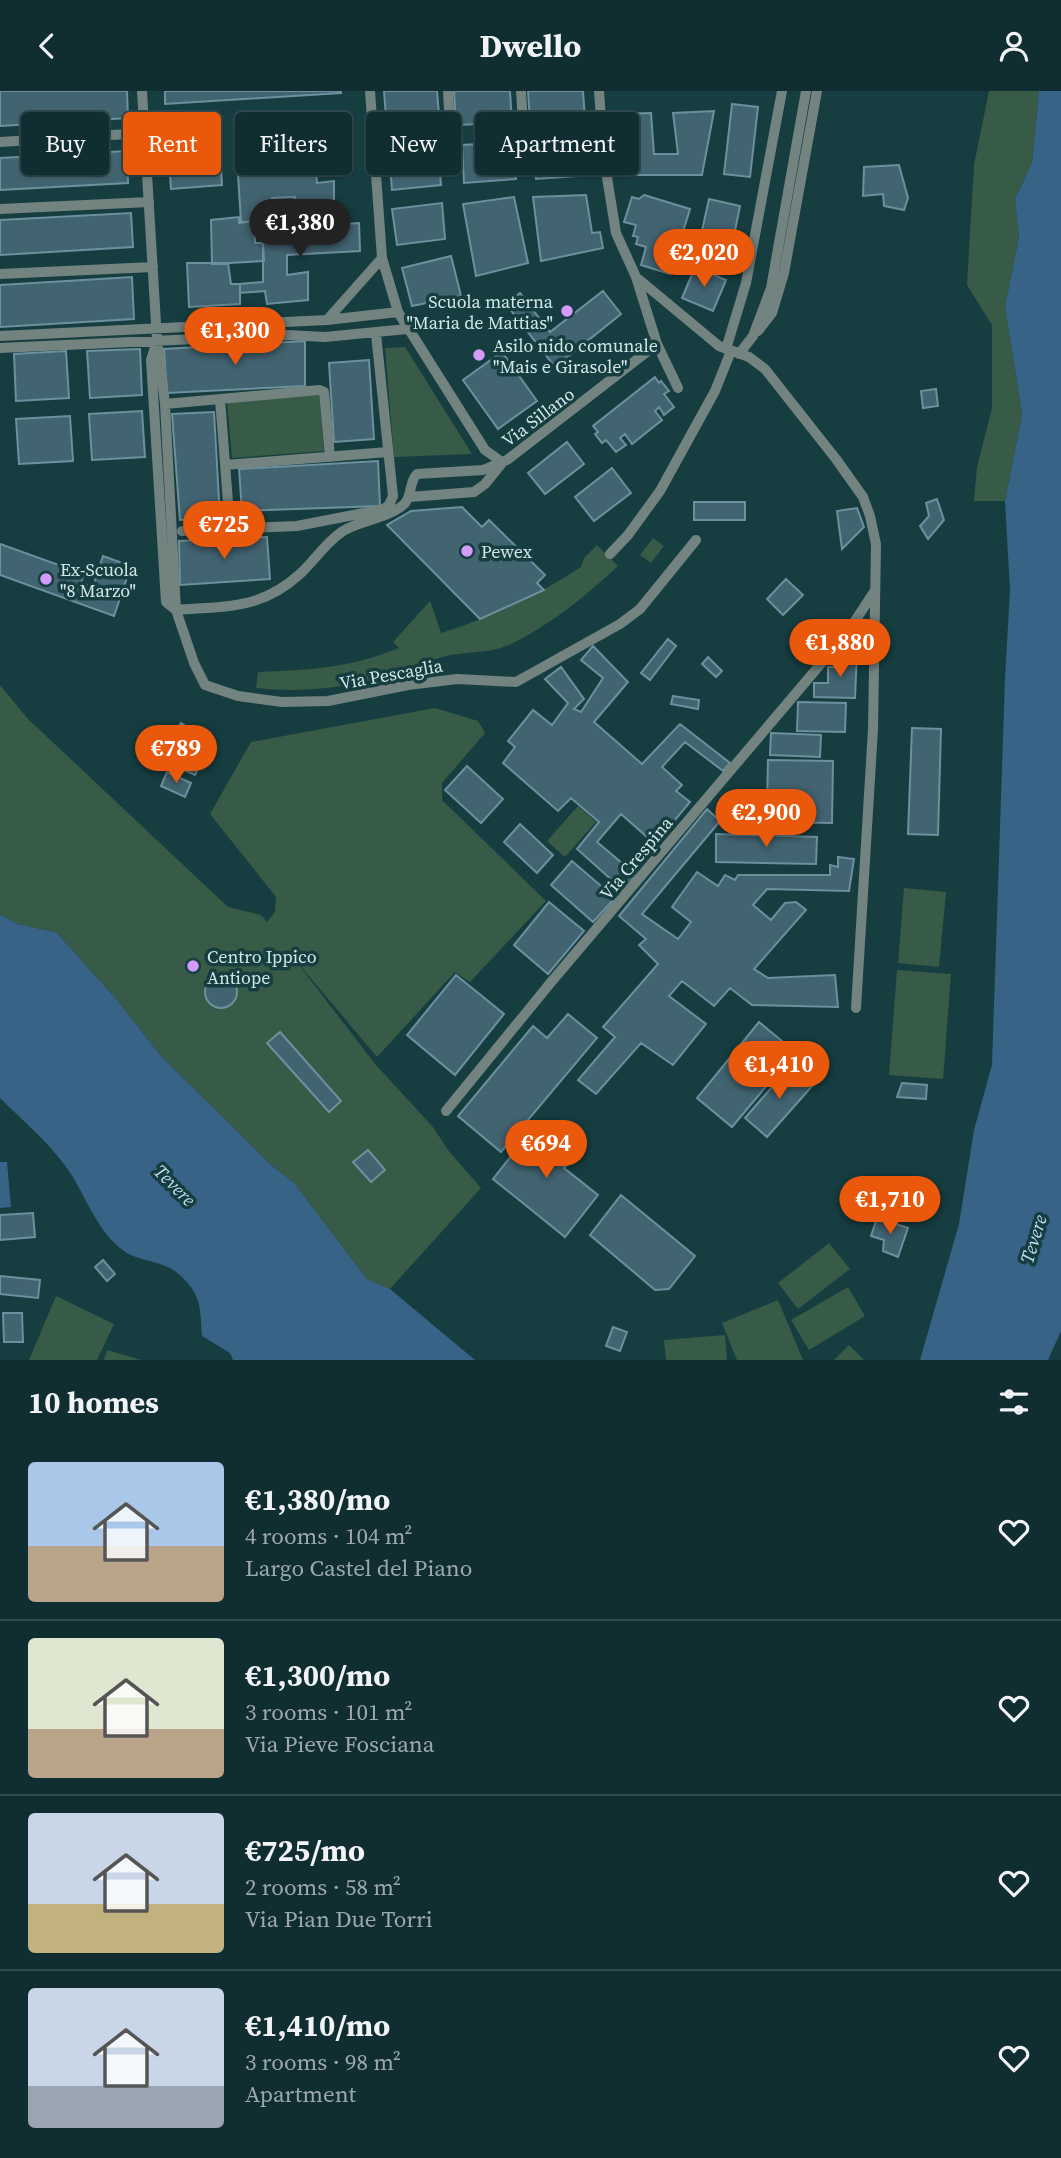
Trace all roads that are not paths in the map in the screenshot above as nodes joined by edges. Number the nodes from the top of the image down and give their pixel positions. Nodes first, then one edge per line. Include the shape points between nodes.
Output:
1 (142, 91) edge
2 (370, 91) edge
3 (448, 91) edge
4 (521, 91) edge
5 (599, 91) edge
6 (782, 91) edge
7 (806, 91) edge
8 (817, 91) edge
9 (144, 112) edge
10 (449, 112) edge
11 (522, 112) edge
12 (123, 134) edge
13 (0, 142) edge
14 (147, 175) edge
15 (149, 202) junction
16 (0, 209) edge
17 (382, 258) junction
18 (153, 267) junction
19 (0, 274) edge
20 (636, 277) junction
21 (398, 312) junction
22 (327, 320) junction
23 (156, 327) junction
24 (407, 329) junction
25 (376, 334) junction
26 (0, 336) edge
27 (753, 336) junction
28 (157, 340) junction
29 (657, 344) junction
30 (0, 348) edge
31 (732, 351) junction
32 (678, 388) dead end
33 (220, 399) junction
34 (164, 404) junction
35 (388, 452) junction
36 (330, 457) junction
37 (502, 462) junction
38 (225, 465) junction
39 (409, 497) junction
40 (230, 528) junction
41 (182, 531) dead end
42 (696, 540) dead end
43 (610, 554) dead end
44 (875, 592) junction
45 (176, 610) junction
46 (856, 1008) dead end
47 (446, 1111) dead end

1 - 9 street, Via Pescaglia
2 - 17 street
3 - 10 street
4 - 11 street
5 - 20 street via 610,206 619,241
6 - 31 street
7 - 27 street via 773,279
8 - 27 street via 778,297 769,318
12 - 13 street
14 - 15 street, Via Pescaglia
15 - 16 street
15 - 18 street, Via Pescaglia
17 - 21 street
17 - 22 street
18 - 19 street
18 - 23 street, Via Pescaglia
20 - 29 street
20 - 31 street via 701,332
21 - 22 street
21 - 24 street
22 - 23 street
23 - 26 street
23 - 28 street, Via Pescaglia
24 - 25 street
24 - 37 street via 485,450
25 - 28 street
25 - 35 street
27 - 31 street
28 - 30 street
28 - 34 street, Via Pescaglia
28 - 45 street, Via Pescaglia via 151,360 166,601
29 - 32 street
29 - 37 street, Via Sillano
31 - 43 street via 660,491
31 - 44 street via 765,369 863,497 876,544
33 - 34 street
33 - 36 street via 324,392
33 - 38 street
34 - 45 street, Via Pescaglia
35 - 36 street
35 - 40 street via 393,496 384,509 314,524
36 - 38 street
37 - 39 street, Via Sillano via 474,492
37 - 39 street, Via Sillano via 483,470 417,474
38 - 40 street
39 - 45 street via 389,513 342,531 296,578 264,598 246,605
40 - 41 street
42 - 45 street, Via Pescaglia via 634,615 512,683 457,679 328,701 272,702 238,696 202,683
44 - 46 street via 873,729
44 - 47 street, Via Crespina via 847,633

